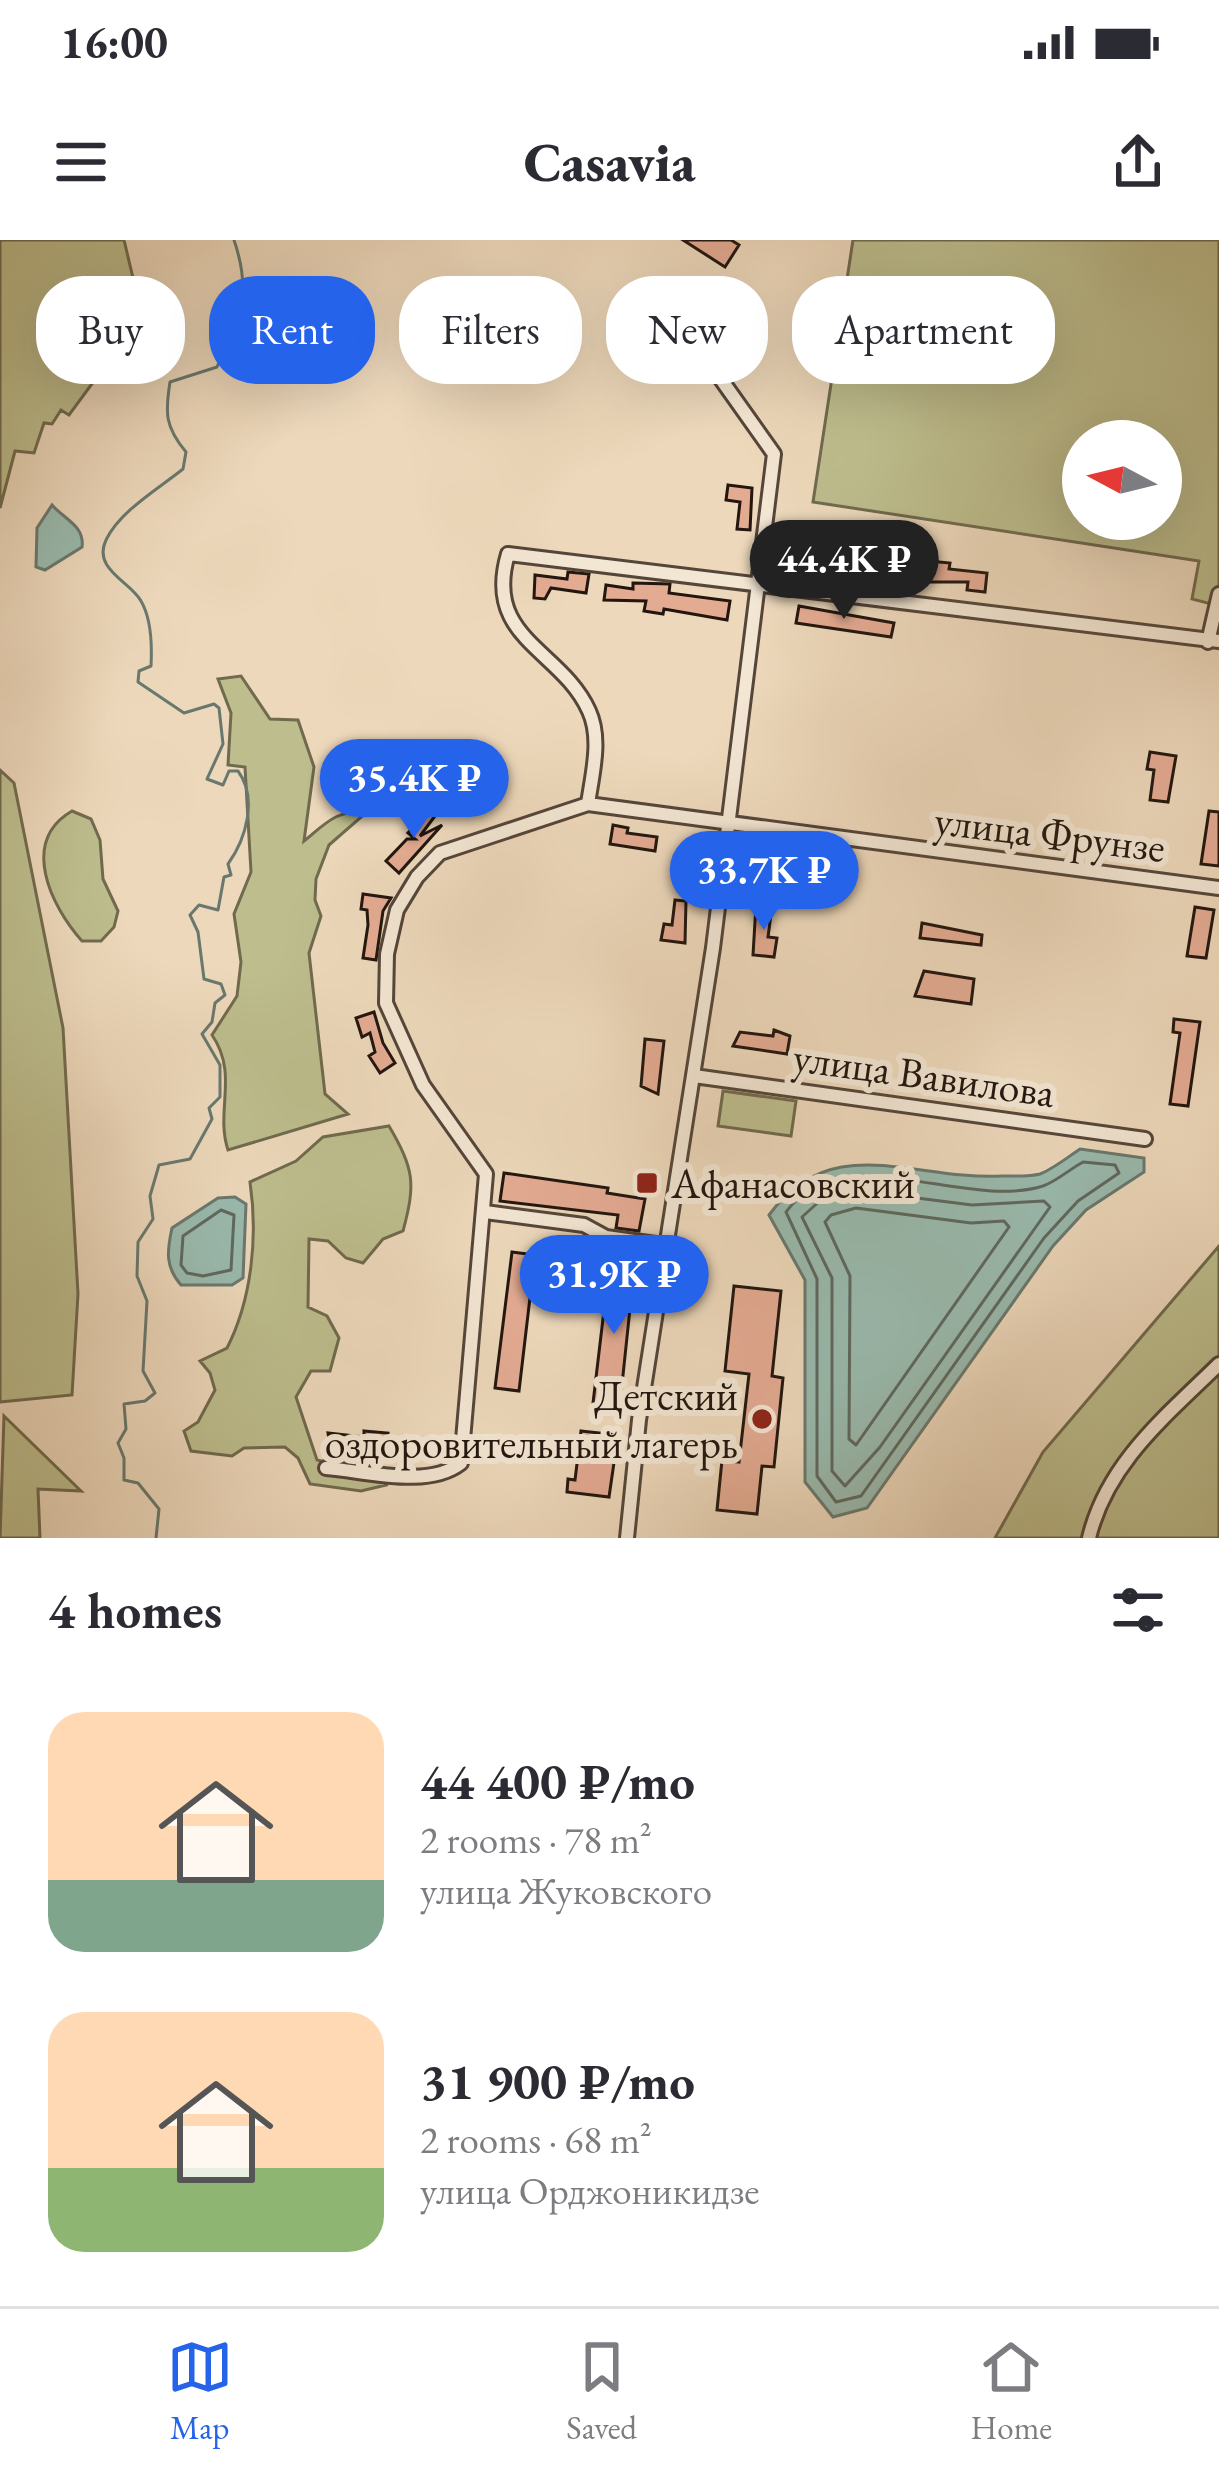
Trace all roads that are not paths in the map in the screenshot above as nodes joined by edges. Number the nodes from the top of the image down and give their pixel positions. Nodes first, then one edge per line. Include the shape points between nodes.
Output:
1 (724, 384) edge
2 (759, 583) junction
3 (1219, 595) edge
4 (1214, 641) edge
5 (588, 804) junction
6 (725, 825) junction
7 (1219, 888) edge
8 (694, 1076) junction
9 (1145, 1138) dead end
10 (485, 1212) junction
11 (670, 1246) junction
12 (1219, 1364) edge
13 (326, 1468) dead end
14 (627, 1538) edge
15 (1089, 1538) edge

1 - 2 street via 774,454
2 - 4 street
2 - 5 street via 508,554 504,606 512,622 591,715
2 - 6 street
3 - 4 street
5 - 6 street, улица Фрунзе
5 - 10 street via 440,854 397,910 386,1003 423,1085 486,1174
6 - 7 street, улица Фрунзе
6 - 8 street
8 - 9 street, улица Вавилова
8 - 11 street
10 - 11 street
10 - 13 street via 461,1463 424,1476
11 - 14 street
12 - 15 street via 1117,1470

